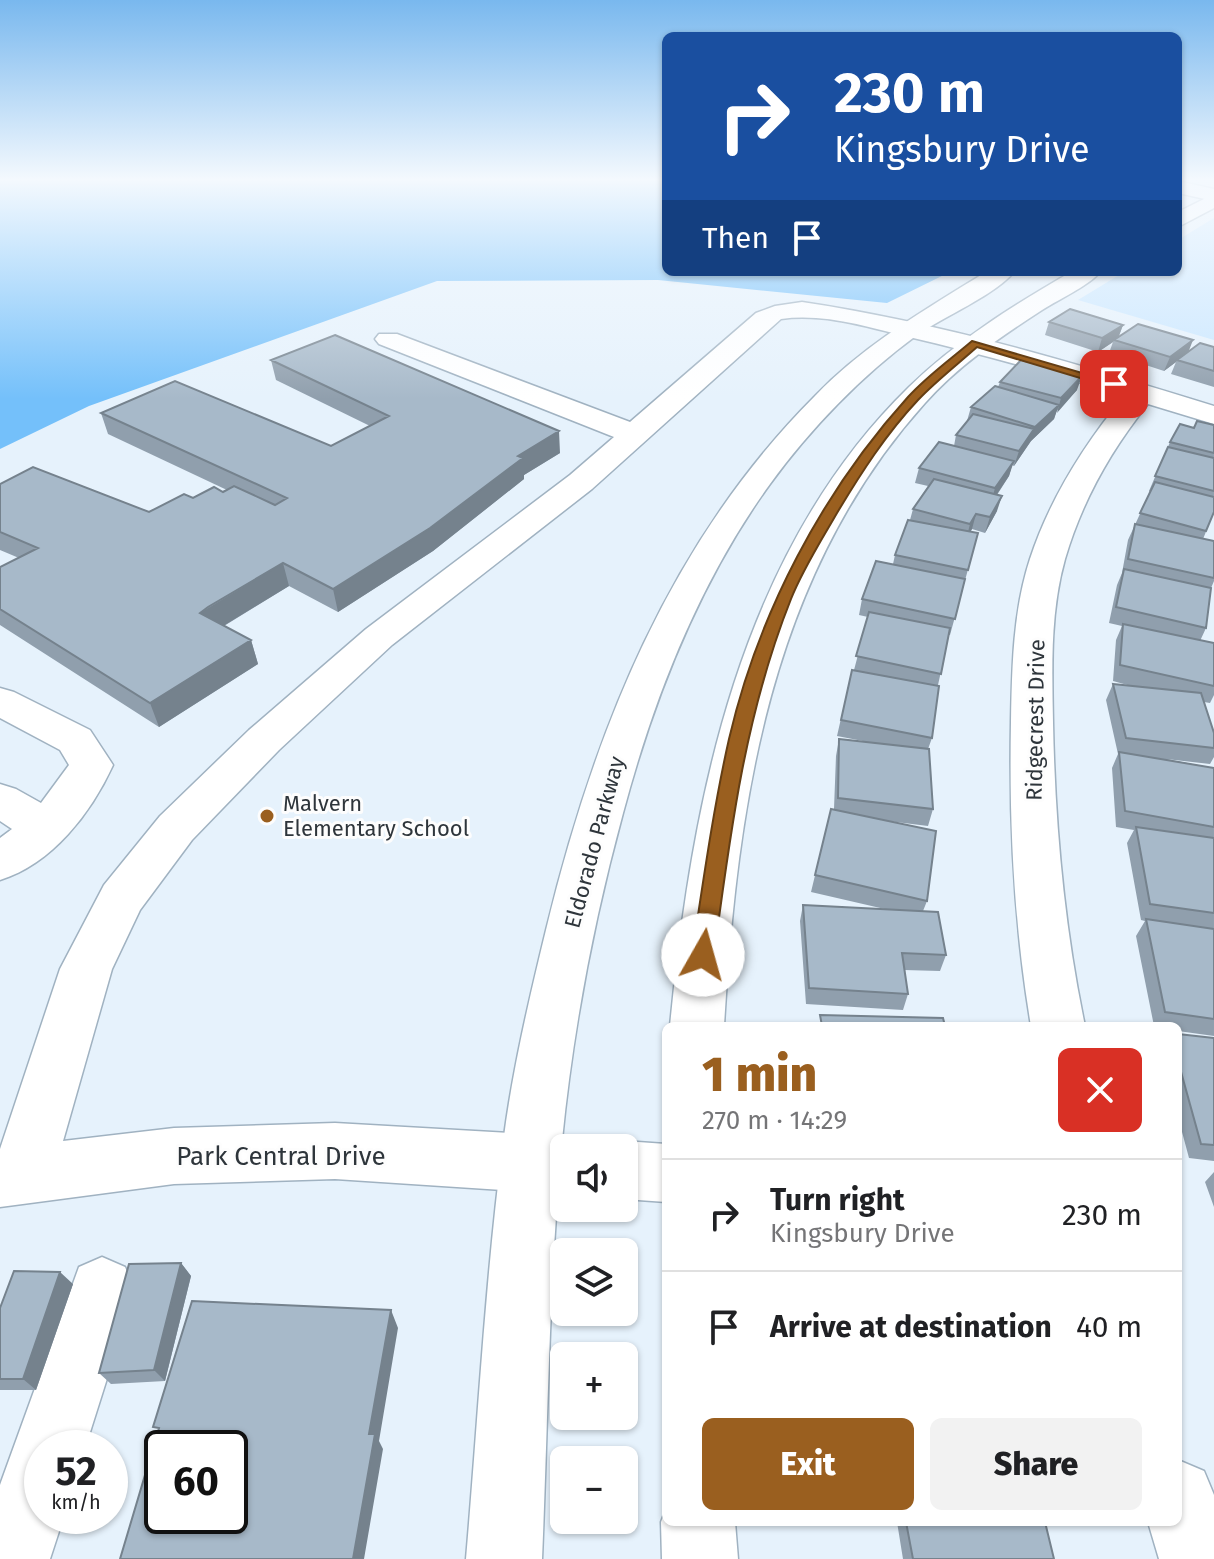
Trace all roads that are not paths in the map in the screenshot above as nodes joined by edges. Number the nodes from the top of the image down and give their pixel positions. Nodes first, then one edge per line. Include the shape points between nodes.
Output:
1 (995, 276) edge
2 (1081, 276) edge
3 (908, 328) junction
4 (388, 339) dead end
5 (976, 343) junction
6 (1142, 393) junction
7 (1214, 415) edge
8 (634, 434) junction
9 (0, 701) edge
10 (0, 800) edge
11 (47, 828) junction
12 (0, 862) edge
13 (697, 1022) edge
14 (1057, 1022) edge
15 (547, 1164) edge
16 (638, 1171) edge
17 (662, 1173) edge
18 (12, 1176) edge
19 (102, 1290) dead end
20 (55, 1430) edge
21 (1182, 1510) edge
22 (24, 1523) edge
23 (698, 1526) edge
24 (12, 1559) edge
25 (504, 1559) edge
26 (700, 1559) edge
27 (1197, 1559) edge

1 - 3 main road, Eldorado Parkway
2 - 5 main road
3 - 5 main road
3 - 8 main road via 816,310 775,313
3 - 15 main road, Eldorado Parkway via 840,384 774,456 715,539 666,633 601,797 584,864 555,1005
4 - 8 main road
5 - 6 main road
5 - 13 main road via 914,397 863,458 784,597 738,736 719,834
6 - 7 main road
6 - 14 main road, Ridgecrest Drive via 1106,435 1073,489 1046,563 1032,655 1031,787 1048,979
8 - 18 main road via 581,482 379,637 176,828 121,899 86,969
9 - 11 main road via 75,740 91,765 81,790
10 - 11 main road
11 - 12 main road
15 - 18 main road, Park Central Drive via 335,1151 174,1156
15 - 25 main road, Eldorado Parkway
16 - 17 main road
19 - 20 main road
21 - 27 main road
22 - 24 main road
23 - 26 main road

